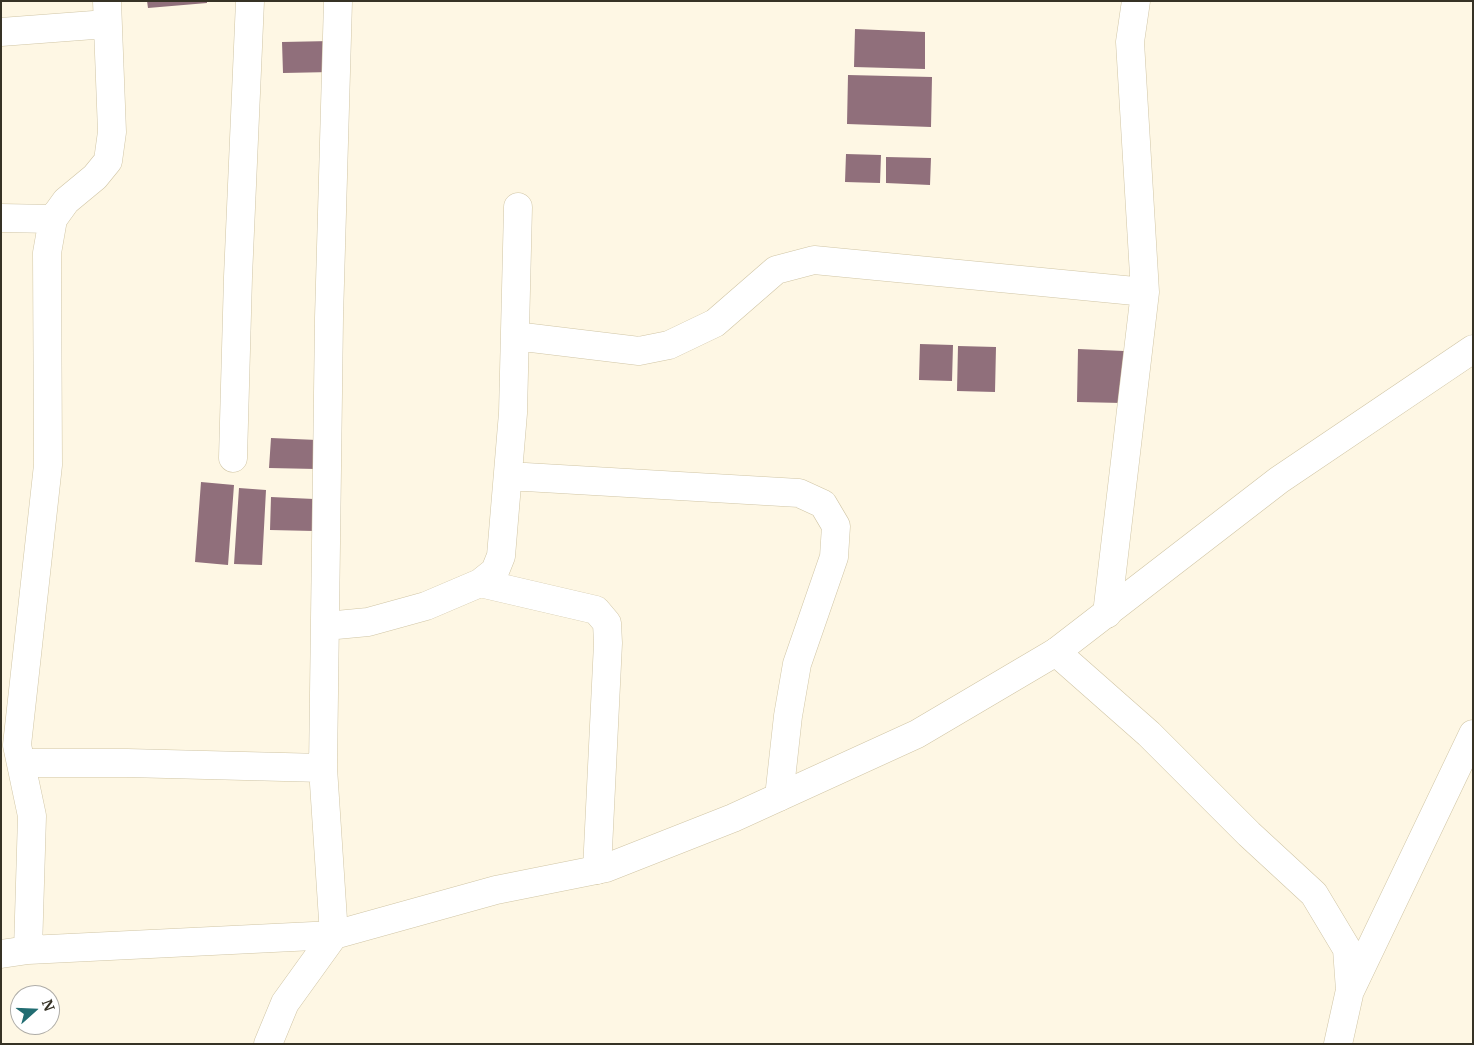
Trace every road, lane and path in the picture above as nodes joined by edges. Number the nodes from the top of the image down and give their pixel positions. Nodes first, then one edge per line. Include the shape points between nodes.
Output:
1 (250, 1) edge
2 (338, 1) edge
3 (1136, 1) edge
4 (107, 13) edge
5 (1, 32) edge
6 (518, 207) dead end
7 (1, 218) edge
8 (53, 219) junction
9 (1145, 292) junction
10 (515, 336) junction
11 (1473, 349) edge
12 (233, 458) dead end
13 (508, 476) junction
14 (480, 583) junction
15 (1107, 614) junction
16 (326, 626) junction
17 (1056, 652) junction
18 (1473, 734) edge
19 (21, 763) junction
20 (323, 768) junction
21 (779, 797) junction
22 (597, 870) junction
23 (334, 935) junction
24 (28, 950) junction
25 (1, 954) edge
26 (1350, 990) junction
27 (268, 1044) edge
28 (1338, 1044) edge

1 - 12 street
2 - 16 street via 329,338
3 - 9 street via 1130,42
4 - 5 street
4 - 8 street via 112,132 108,161 96,177 66,201
6 - 10 street
7 - 8 street
8 - 19 street via 48,253 48,465 17,745
9 - 10 street via 814,260 776,270 714,323 668,345 639,351
9 - 15 street
10 - 13 street
11 - 15 street via 1279,480
13 - 14 street via 501,556 495,571
13 - 21 street via 799,493 823,504 836,526 834,557 797,664
14 - 16 street via 397,615
14 - 22 street via 596,610 607,623
15 - 17 street
16 - 20 street
17 - 21 street via 917,734
17 - 26 street via 1149,734 1314,894 1346,949
18 - 26 street
19 - 20 street
19 - 24 street via 32,816
20 - 23 street
21 - 22 street
22 - 23 street via 496,890
23 - 24 street
23 - 27 street via 285,1003
24 - 25 street
26 - 28 street

